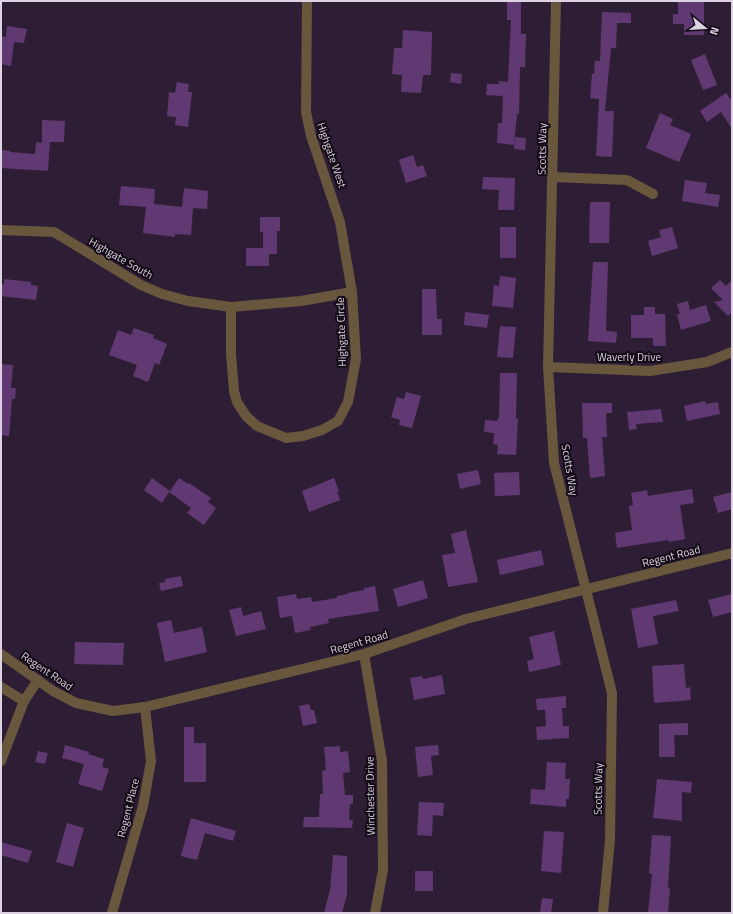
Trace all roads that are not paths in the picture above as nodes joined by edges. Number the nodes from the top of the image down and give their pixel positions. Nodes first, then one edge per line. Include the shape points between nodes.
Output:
1 (307, 1) edge
2 (556, 1) edge
3 (553, 177) junction
4 (653, 194) dead end
5 (1, 230) edge
6 (352, 292) junction
7 (231, 307) junction
8 (732, 352) edge
9 (548, 367) junction
10 (732, 553) edge
11 (585, 590) junction
12 (1, 654) edge
13 (364, 654) junction
14 (38, 680) junction
15 (1, 687) edge
16 (24, 701) junction
17 (145, 707) junction
18 (1, 761) edge
19 (112, 913) edge
20 (375, 913) edge
21 (604, 913) edge

1 - 6 street, Highgate West via 306,112 311,136 340,222
2 - 3 street, Scotts Way
3 - 4 street via 627,180
3 - 9 street, Scotts Way
5 - 7 street, Highgate South via 54,232 141,285 162,294 188,301
6 - 7 street, Highgate Circle via 300,301
6 - 7 street, Highgate Circle via 356,359 348,402 338,420 322,430 303,436 286,438 257,426 246,416 237,402 231,354
8 - 9 street, Waverly Drive via 707,362 650,371
9 - 11 street, Scotts Way via 554,463
10 - 11 street, Regent Road
11 - 13 street, Regent Road via 466,619
11 - 21 street, Scotts Way via 612,693 610,840
12 - 14 street, Regent Road
13 - 17 street, Regent Road
13 - 20 street, Winchester Drive via 382,761 383,870
14 - 16 street
14 - 17 street, Regent Road via 76,703 113,711
15 - 16 street
16 - 18 street
17 - 19 street, Regent Place via 151,761 143,806

